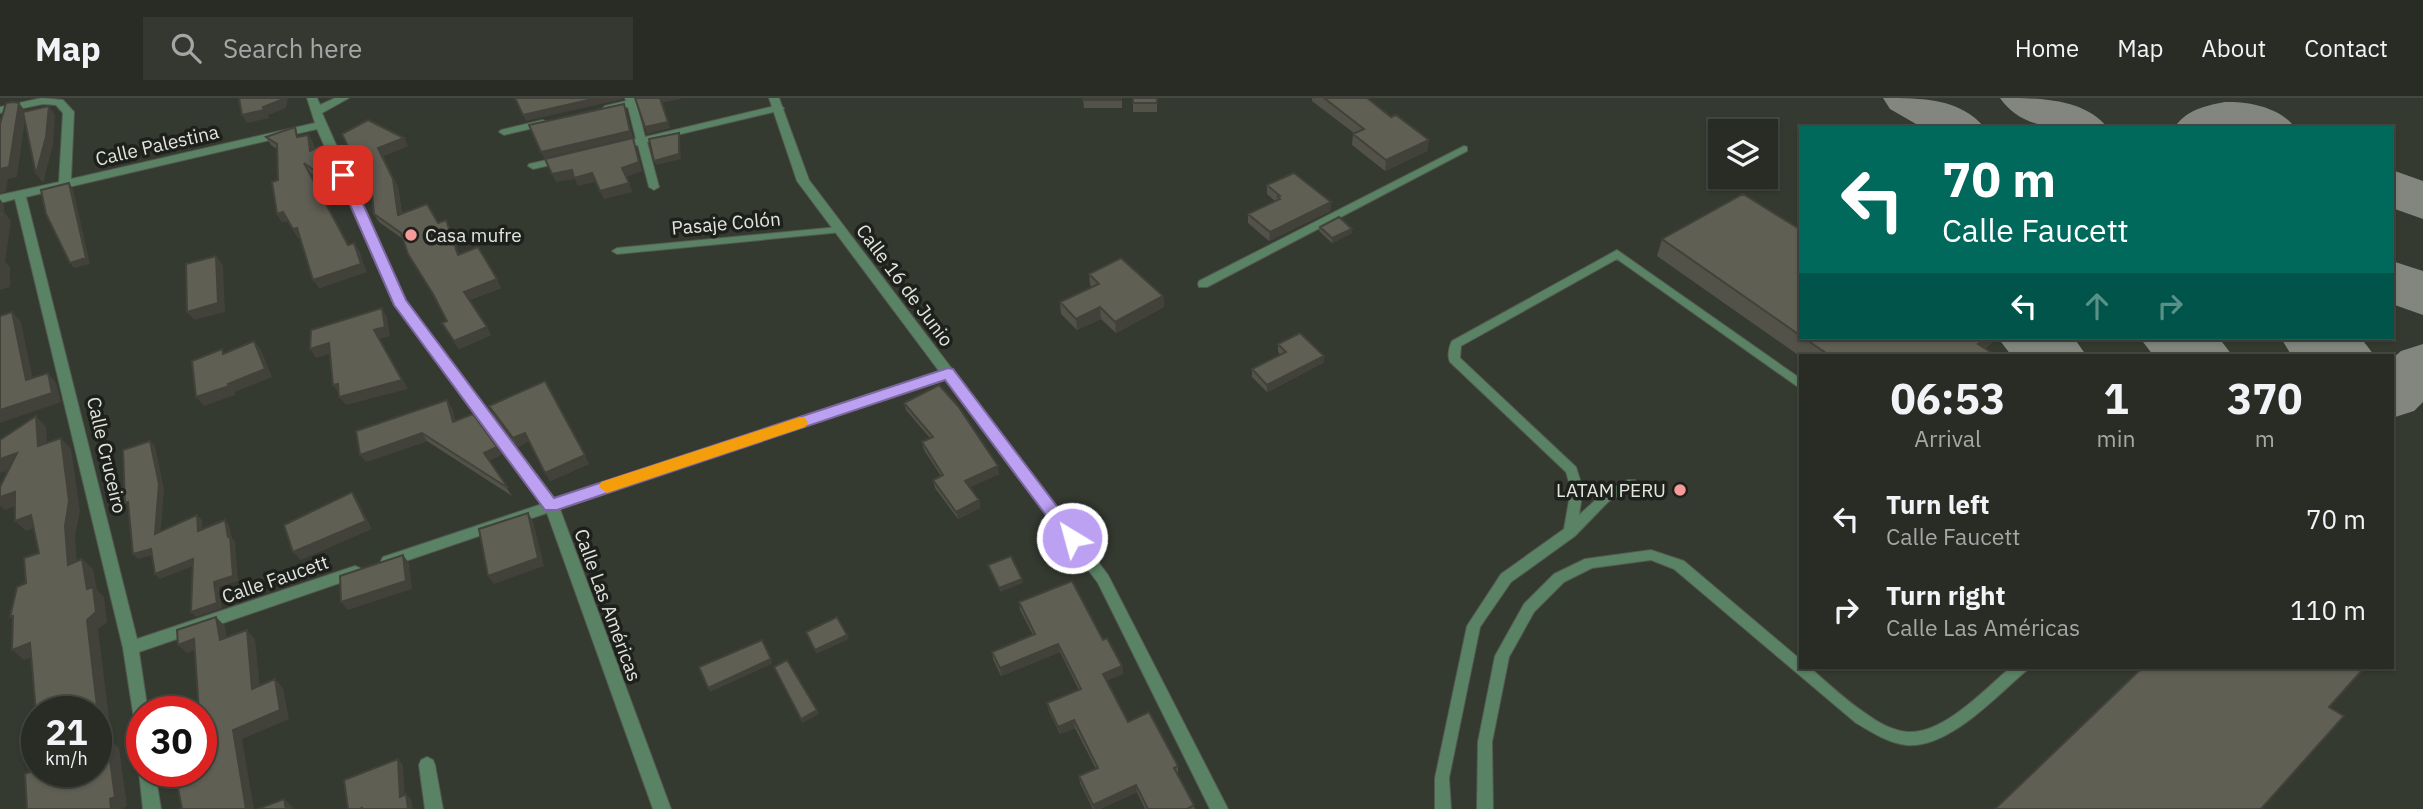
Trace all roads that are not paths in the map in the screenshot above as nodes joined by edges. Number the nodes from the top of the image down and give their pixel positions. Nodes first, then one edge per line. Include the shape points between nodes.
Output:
1 (344, 98) edge
2 (631, 100) edge
3 (776, 103) edge
4 (0, 110) edge
5 (317, 111) edge
6 (593, 112) edge
7 (555, 120) edge
8 (504, 132) dead end
9 (642, 141) junction
10 (1464, 149) dead end
11 (601, 150) edge
12 (574, 157) edge
13 (533, 166) dead end
14 (65, 184) junction
15 (654, 187) dead end
16 (20, 194) junction
17 (0, 198) edge
18 (838, 230) junction
19 (617, 251) dead end
20 (1203, 284) dead end
21 (948, 373) junction
22 (1799, 384) edge
23 (1632, 483) dead end
24 (551, 505) junction
25 (1570, 532) junction
26 (131, 648) junction
27 (1799, 667) edge
28 (1802, 669) edge
29 (2018, 669) edge
30 (138, 696) edge
31 (427, 765) dead end
32 (150, 787) edge
33 (152, 809) edge
34 (434, 809) edge
35 (662, 809) edge
36 (1219, 809) edge
37 (1443, 809) edge
38 (1485, 809) edge

1 - 5 street, Calle Palestina
2 - 6 lane
2 - 9 lane
3 - 9 lane
3 - 18 street, Calle 16 de Junio via 803,181
4 - 14 street via 44,102 63,105 69,112
5 - 14 street, Calle Palestina
5 - 24 street, Calle Las Américas via 399,302
7 - 8 lane
9 - 11 lane
9 - 15 lane
10 - 20 lane
12 - 13 lane
14 - 16 street, Calle Palestina
16 - 17 street, Calle Palestina
16 - 26 street, Calle Cruceiro
18 - 19 lane, Pasaje Colón
18 - 21 street, Calle 16 de Junio
21 - 24 street, Calle Faucett
21 - 36 street, Calle 16 de Junio via 1103,579
22 - 25 lane via 1617,254 1456,344 1454,359 1572,470 1577,489
23 - 25 lane via 1604,499
24 - 26 street, Calle Faucett
24 - 35 street, Calle Las Américas
25 - 37 lane via 1506,578 1474,626 1443,778
26 - 30 street, Calle Cruceiro
27 - 38 lane via 1679,565 1651,555 1590,563 1559,578 1529,608 1502,656 1485,742
28 - 29 lane via 1861,719 1887,734 1915,738 1942,730
31 - 34 street
32 - 33 street

